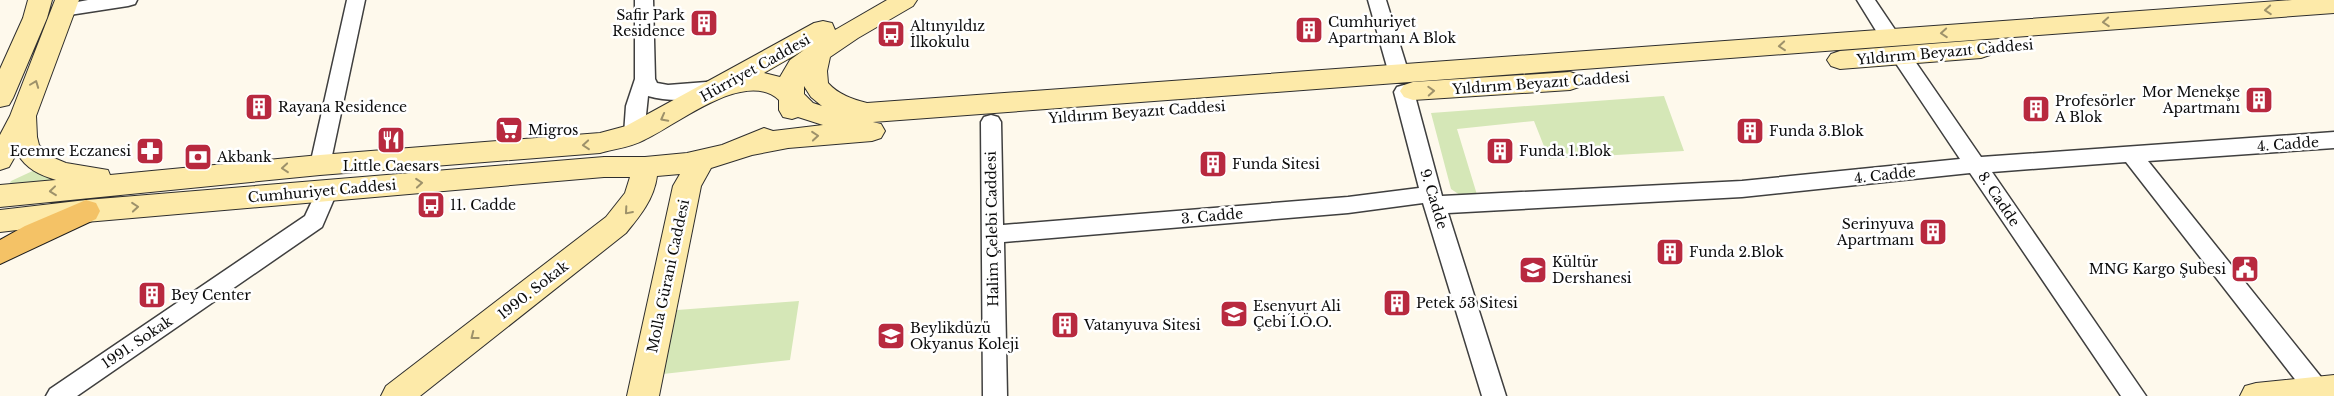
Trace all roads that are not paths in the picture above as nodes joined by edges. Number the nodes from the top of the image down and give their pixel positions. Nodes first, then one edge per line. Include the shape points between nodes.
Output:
1 (40, 0) edge
2 (128, 0) edge
3 (356, 0) edge
4 (644, 0) edge
5 (875, 0) edge
6 (905, 0) edge
7 (1377, 0) edge
8 (1866, 0) edge
9 (65, 5) edge
10 (2334, 5) edge
11 (2334, 23) edge
12 (1896, 47) junction
13 (820, 50) junction
14 (645, 79) junction
15 (1401, 83) junction
16 (2, 88) edge
17 (719, 88) junction
18 (791, 99) junction
19 (864, 112) junction
20 (23, 116) junction
21 (991, 122) junction
22 (634, 134) junction
23 (2334, 140) edge
24 (750, 146) junction
25 (2132, 155) junction
26 (0, 160) edge
27 (702, 160) junction
28 (320, 165) junction
29 (1976, 165) junction
30 (644, 168) junction
31 (162, 179) junction
32 (326, 192) junction
33 (0, 196) edge
34 (1433, 200) junction
35 (86, 211) junction
36 (0, 221) edge
37 (992, 234) junction
38 (0, 253) edge
39 (2326, 388) edge
40 (58, 396) edge
41 (397, 396) edge
42 (642, 396) edge
43 (995, 396) edge
44 (1494, 396) edge
45 (2134, 396) edge
46 (2256, 396) edge

1 - 16 main road via 35,18
2 - 9 street
3 - 28 street
4 - 14 street
5 - 17 main road, Hürriyet Caddesi
6 - 13 main road, Hürriyet Caddesi
7 - 15 street, 9. Cadde
8 - 12 street, 8. Cadde
20 -> 9 main road
10 -> 12 main road, Yıldırım Beyazıt Caddesi
11 - 12 main road, Yıldırım Beyazıt Caddesi
12 - 15 main road, Yıldırım Beyazıt Caddesi
12 - 29 street, 8. Cadde
13 - 18 main road, Hürriyet Caddesi via 799,66 791,80
13 - 19 main road via 814,78 818,89 846,107
14 - 17 street via 647,86 654,91
14 - 22 street via 635,104
15 - 19 main road, Yıldırım Beyazıt Caddesi
15 - 21 main road, Yıldırım Beyazıt Caddesi
15 - 34 street, 9. Cadde
17 - 18 main road, Yıldırım Beyazıt Caddesi via 761,82 777,86
17 -> 22 main road, Hürriyet Caddesi
18 - 19 main road, Yıldırım Beyazıt Caddesi via 804,110 823,116
18 - 24 main road, Hürriyet Caddesi via 792,108 783,124
20 - 26 main road
20 - 31 main road via 24,141 36,161 85,176
24 -> 21 main road, Yıldırım Beyazıt Caddesi via 788,138
21 - 37 street, Halim Çelebi Caddesi
22 -> 28 main road, Cumhuriyet Caddesi via 600,143
22 - 30 main road via 636,158
23 - 25 street, 4. Cadde
24 - 27 main road, Cumhuriyet Caddesi
25 - 29 street, 4. Cadde
25 - 39 street
27 - 30 main road, Cumhuriyet Caddesi
27 - 42 main road, Molla Gürani Caddesi via 686,186
28 -> 31 main road, Cumhuriyet Caddesi
29 - 34 street, 4. Cadde via 1742,189
29 - 45 street, 8. Cadde
32 -> 30 main road, Cumhuriyet Caddesi via 604,167
30 -> 41 main road, 1990. Sokak via 644,183 637,201 616,225
31 -> 33 main road, Cumhuriyet Caddesi
35 -> 32 main road, Cumhuriyet Caddesi
32 - 40 street, 1991. Sokak via 314,221
34 - 37 street, 3. Cadde
34 - 44 street, 9. Cadde
35 - 36 main road, Cumhuriyet Caddesi
35 - 38 main road
37 - 43 street, Halim Çelebi Caddesi
39 - 46 main road

